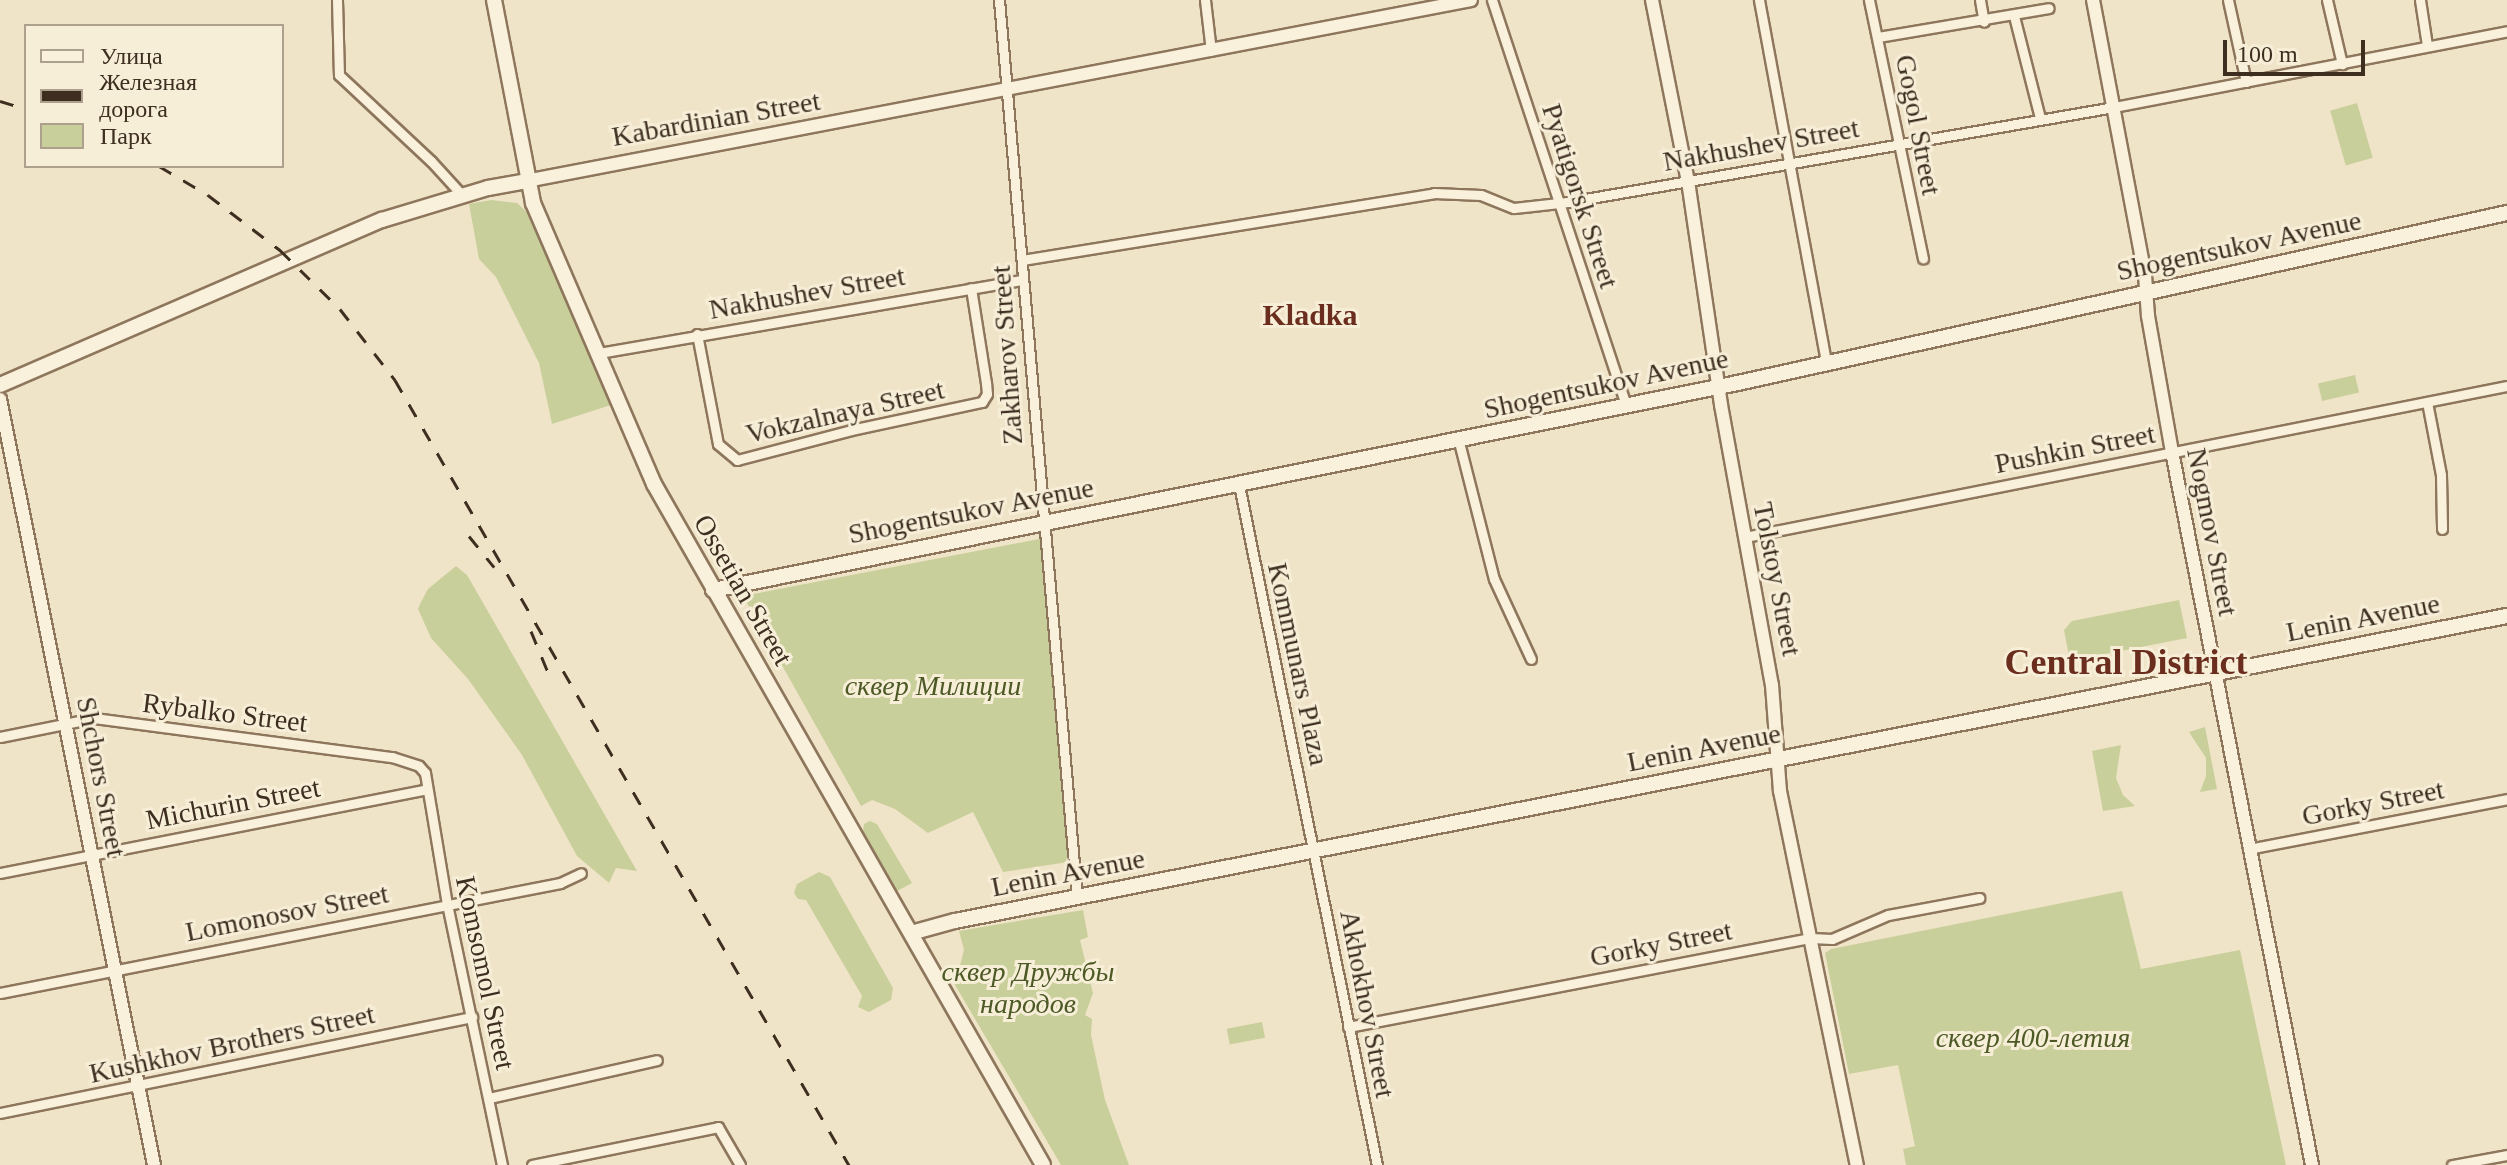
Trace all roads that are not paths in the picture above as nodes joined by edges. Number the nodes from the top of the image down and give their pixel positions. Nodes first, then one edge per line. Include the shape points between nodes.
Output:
1 (337, 0) edge
2 (494, 0) edge
3 (999, 0) edge
4 (1205, 0) edge
5 (1471, 0) edge
6 (1492, 0) edge
7 (1652, 0) edge
8 (1759, 0) edge
9 (1869, 0) edge
10 (1980, 0) edge
11 (2093, 0) edge
12 (2228, 0) edge
13 (2327, 0) edge
14 (2420, 0) edge
15 (2049, 8) dead end
16 (2014, 16) junction
17 (1984, 22) junction
18 (2507, 31) edge
19 (1878, 37) junction
20 (2427, 45) junction
21 (1211, 51) junction
22 (2342, 64) junction
23 (2246, 82) junction
24 (1007, 91) junction
25 (2114, 107) junction
26 (2040, 118) junction
27 (1900, 142) junction
28 (1790, 161) junction
29 (526, 181) junction
30 (1688, 181) junction
31 (462, 195) junction
32 (1557, 201) junction
33 (2507, 213) edge
34 (1923, 258) dead end
35 (1022, 260) junction
36 (1023, 280) junction
37 (971, 288) junction
38 (2146, 293) junction
39 (697, 334) junction
40 (599, 353) junction
41 (1826, 363) junction
42 (0, 385) edge
43 (2507, 386) edge
44 (1718, 387) junction
45 (0, 399) edge
46 (2427, 402) junction
47 (1626, 406) junction
48 (1459, 442) junction
49 (2172, 452) junction
50 (1239, 485) junction
51 (1043, 523) junction
52 (2442, 529) dead end
53 (1745, 537) junction
54 (713, 590) junction
55 (2507, 616) edge
56 (1531, 659) dead end
57 (2215, 673) junction
58 (66, 724) junction
59 (0, 737) edge
60 (1780, 760) junction
61 (427, 789) junction
62 (2507, 799) edge
63 (2248, 849) junction
64 (1313, 851) junction
65 (92, 855) junction
66 (0, 873) edge
67 (581, 873) dead end
68 (1077, 898) junction
69 (1979, 898) dead end
70 (447, 904) junction
71 (911, 933) junction
72 (1811, 938) junction
73 (116, 970) junction
74 (0, 993) edge
75 (472, 1017) junction
76 (1348, 1027) junction
77 (657, 1060) dead end
78 (139, 1086) junction
79 (489, 1098) junction
80 (0, 1113) edge
81 (2507, 1155) edge
82 (2464, 1164) edge
83 (154, 1165) edge
84 (502, 1165) edge
85 (532, 1165) edge
86 (740, 1165) edge
87 (1043, 1165) edge
88 (1377, 1165) edge
89 (1857, 1165) edge
90 (2312, 1165) edge
91 (2452, 1165) edge

1 - 31 street via 339,75
2 - 29 main road, Ossetian Street
3 - 24 street, Zakharov Street
4 - 21 street
5 - 21 street, Kabardinian Street
6 - 32 street, Pyatigorsk Street
7 - 30 street, Tolstoy Street
8 - 28 street
9 - 19 street, Gogol Street
10 - 17 street
11 - 25 street, Nogmov Street
12 - 23 street
13 - 22 street
14 - 20 street
15 - 16 street
16 - 17 street
16 - 26 street
17 - 19 street
18 - 20 street, Nakhushev Street
19 - 27 street, Gogol Street
20 - 22 street, Nakhushev Street
21 - 24 street, Kabardinian Street
22 - 23 street, Nakhushev Street
23 - 25 street, Nakhushev Street
24 - 29 street, Kabardinian Street
24 - 35 street, Zakharov Street
25 - 26 street, Nakhushev Street
25 - 38 street, Nogmov Street
26 - 27 street, Nakhushev Street
27 - 28 street, Nakhushev Street
27 - 34 street, Gogol Street
28 - 30 street, Nakhushev Street
28 - 41 street
29 - 31 main road, Kabardinian Street
29 - 40 main road, Ossetian Street
30 - 32 street, Nakhushev Street
30 - 44 street, Tolstoy Street
31 - 42 main road, Kabardinian Street via 317,246
32 - 35 street, Nakhushev Street via 1514,208 1481,195 1434,193
32 - 47 street, Pyatigorsk Street
33 - 38 main road, Shogentsukov Avenue
35 - 36 street, Zakharov Street
36 - 37 street, Nakhushev Street
36 - 51 street, Zakharov Street
37 - 39 street, Nakhushev Street
37 - 39 street, Vokzalnaya Street via 986,383 982,402 737,460 718,444
38 - 41 main road, Shogentsukov Avenue
38 - 49 street, Nogmov Street
39 - 40 street, Nakhushev Street
40 - 54 main road, Ossetian Street via 654,484
41 - 44 main road, Shogentsukov Avenue
43 - 46 street, Pushkin Street
44 - 47 main road, Shogentsukov Avenue
44 - 53 street, Tolstoy Street
45 - 58 street, Shchors Street
46 - 49 street, Pushkin Street
46 - 52 street via 2441,475
47 - 48 main road, Shogentsukov Avenue
48 - 50 main road, Shogentsukov Avenue
48 - 56 street via 1494,579
49 - 53 street, Pushkin Street
49 - 57 street, Nogmov Street
50 - 51 main road, Shogentsukov Avenue
50 - 64 street, Kommunars Plaza
51 - 54 main road, Shogentsukov Avenue
51 - 68 street, Zakharov Street
53 - 60 street, Tolstoy Street
54 - 71 main road, Ossetian Street
55 - 57 main road, Lenin Avenue
57 - 60 main road, Lenin Avenue
57 - 63 street, Nogmov Street
58 - 59 street, Rybalko Street
58 - 61 street, Rybalko Street via 94,718 392,757 419,766
58 - 65 street, Shchors Street
60 - 64 main road, Lenin Avenue
60 - 72 street, Tolstoy Street via 1780,791
61 - 65 street, Michurin Street
61 - 70 street, Komsomol Street
62 - 63 street, Gorky Street
63 - 90 street, Nogmov Street
64 - 68 main road, Lenin Avenue
64 - 76 street, Akhokhov Street
65 - 66 street, Michurin Street
65 - 73 street, Shchors Street
67 - 70 street, Lomonosov Street via 560,883
68 - 71 main road, Lenin Avenue
69 - 72 street, Gorky Street via 1888,915 1832,939
70 - 73 street, Lomonosov Street
70 - 75 street, Komsomol Street
71 - 87 main road, Ossetian Street
72 - 76 street, Gorky Street
72 - 89 street, Tolstoy Street
73 - 74 street, Lomonosov Street
73 - 78 street, Shchors Street
75 - 78 street, Kushkhov Brothers Street
75 - 79 street, Komsomol Street
76 - 88 street, Akhokhov Street
77 - 79 street
78 - 80 street, Kushkhov Brothers Street
78 - 83 street, Shchors Street
79 - 84 street, Komsomol Street
81 - 82 street
82 - 91 street
85 - 86 street via 718,1127

